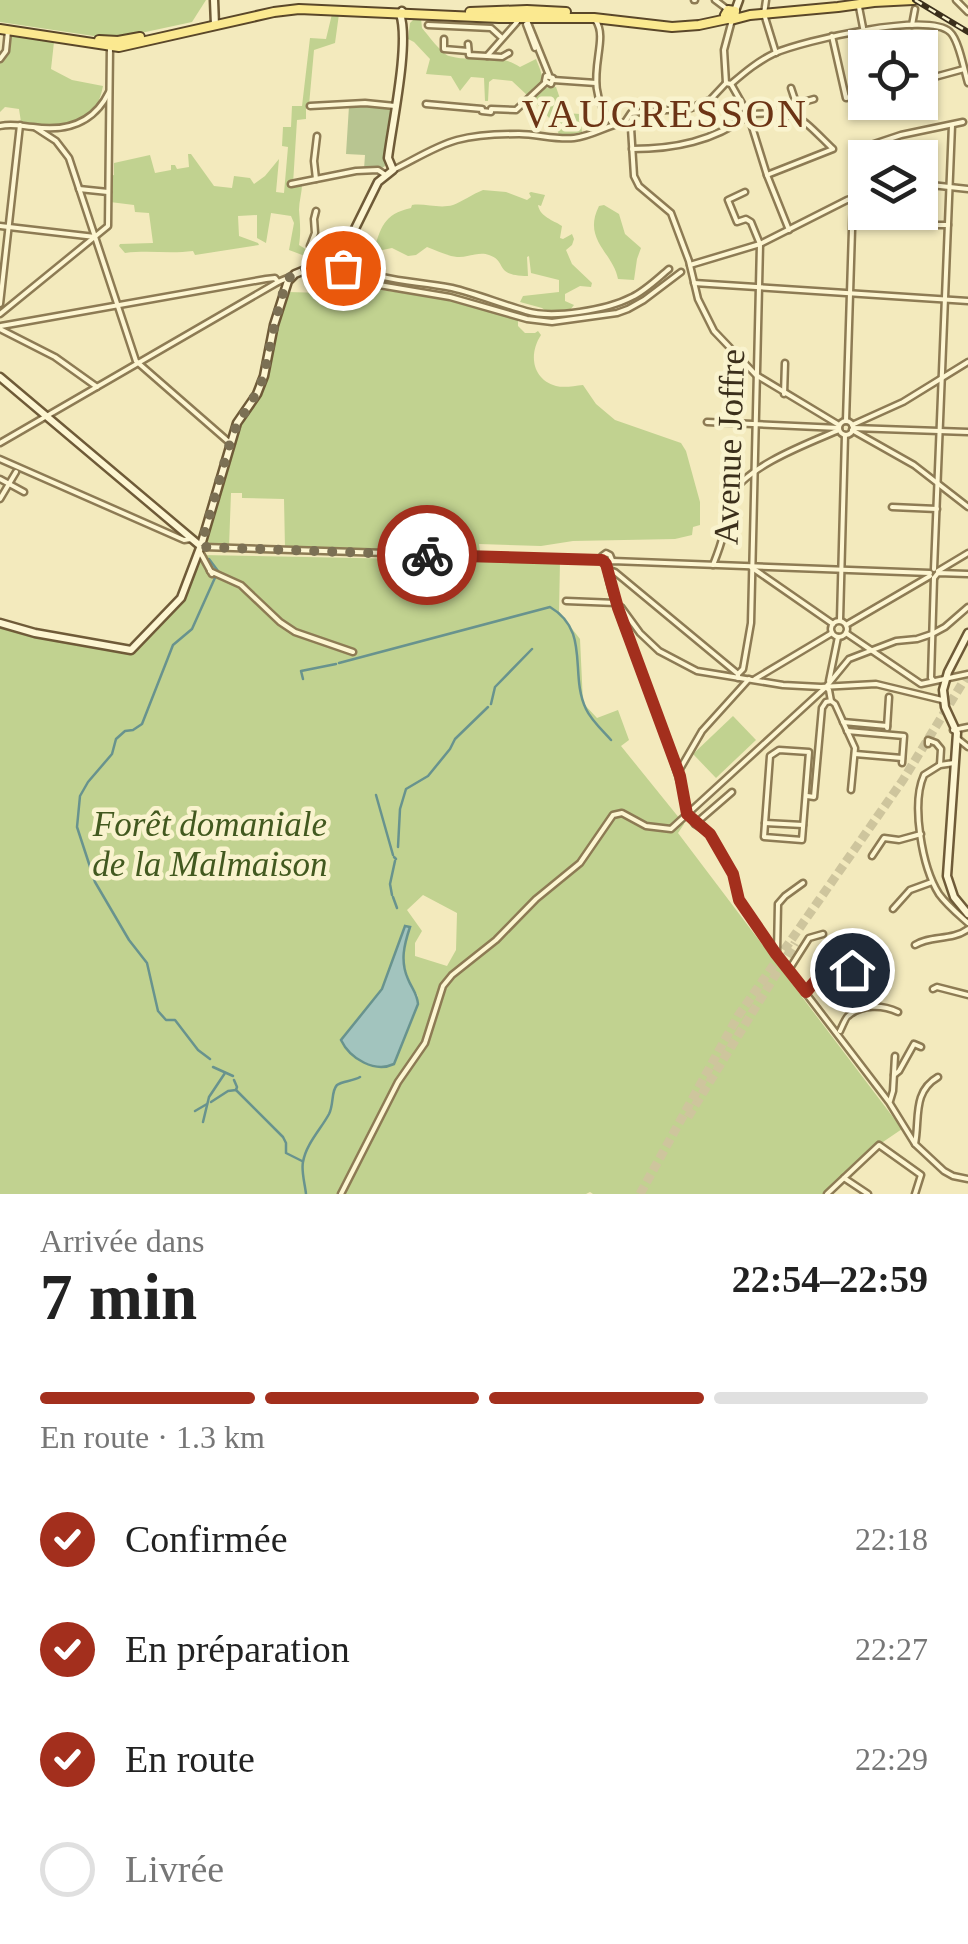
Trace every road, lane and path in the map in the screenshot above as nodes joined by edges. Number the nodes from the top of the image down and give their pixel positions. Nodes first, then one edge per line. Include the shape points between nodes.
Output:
1 (715, 0) edge
2 (766, 0) edge
3 (896, 1) edge
4 (957, 1) edge
5 (968, 1) edge
6 (859, 5) junction
7 (914, 5) edge
8 (733, 12) edge
9 (968, 12) edge
10 (405, 14) junction
11 (764, 14) junction
12 (218, 15) edge
13 (589, 17) junction
14 (531, 18) junction
15 (516, 20) junction
16 (912, 25) junction
17 (428, 26) dead end
18 (4, 29) edge
19 (863, 30) joint
20 (848, 33) edge
21 (832, 36) junction
22 (503, 37) junction
23 (444, 39) dead end
24 (110, 44) junction
25 (468, 44) dead end
26 (468, 51) junction
27 (776, 52) junction
28 (510, 53) dead end
29 (487, 56) junction
30 (0, 59) edge
31 (966, 72) edge
32 (938, 78) edge
33 (548, 79) junction
34 (596, 82) junction
35 (968, 83) edge
36 (728, 84) junction
37 (791, 88) dead end
38 (814, 98) dead end
39 (848, 98) edge
40 (107, 102) junction
41 (426, 104) dead end
42 (796, 104) junction
43 (310, 106) dead end
44 (395, 106) junction
45 (748, 115) junction
46 (798, 117) junction
47 (963, 122) dead end
48 (619, 123) junction
49 (20, 125) junction
50 (0, 126) edge
51 (952, 126) junction
52 (36, 128) junction
53 (316, 136) dead end
54 (886, 140) edge
55 (632, 148) junction
56 (393, 170) junction
57 (767, 174) junction
58 (384, 175) junction
59 (316, 179) junction
60 (291, 184) dead end
61 (938, 187) edge
62 (950, 187) junction
63 (79, 189) junction
64 (968, 189) edge
65 (108, 192) junction
66 (745, 192) dead end
67 (848, 200) edge
68 (316, 210) dead end
69 (938, 225) edge
70 (0, 226) edge
71 (948, 226) junction
72 (8, 227) junction
73 (789, 230) junction
74 (852, 230) edge
75 (95, 237) junction
76 (760, 244) junction
77 (342, 256) junction
78 (328, 262) junction
79 (347, 264) junction
80 (690, 265) junction
81 (340, 268) junction
82 (669, 270) dead end
83 (681, 272) dead end
84 (290, 277) junction
85 (278, 282) junction
86 (694, 283) junction
87 (759, 287) junction
88 (850, 293) junction
89 (946, 300) junction
90 (968, 301) edge
91 (0, 304) edge
92 (117, 305) junction
93 (0, 314) edge
94 (0, 327) edge
95 (968, 362) edge
96 (138, 363) junction
97 (785, 363) dead end
98 (756, 375) junction
99 (0, 377) edge
100 (942, 380) junction
101 (97, 388) junction
102 (784, 394) junction
103 (46, 416) junction
104 (846, 420) junction
105 (707, 422) dead end
106 (755, 424) junction
107 (839, 428) junction
108 (852, 428) junction
109 (940, 431) junction
110 (968, 432) edge
111 (846, 434) junction
112 (0, 443) edge
113 (230, 444) junction
114 (0, 459) edge
115 (16, 472) dead end
116 (754, 472) junction
117 (0, 478) edge
118 (938, 482) junction
119 (9, 484) junction
120 (24, 492) dead end
121 (0, 499) edge
122 (892, 507) dead end
123 (968, 508) edge
124 (937, 509) junction
125 (199, 545) junction
126 (968, 553) edge
127 (607, 564) junction
128 (713, 565) junction
129 (751, 566) junction
130 (762, 567) junction
131 (841, 569) junction
132 (934, 573) junction
133 (968, 574) edge
134 (763, 575) junction
135 (566, 601) dead end
136 (618, 605) junction
137 (968, 606) edge
138 (631, 619) junction
139 (840, 620) junction
140 (0, 622) edge
141 (622, 622) junction
142 (832, 624) junction
143 (846, 624) junction
144 (846, 633) junction
145 (966, 633) edge
146 (932, 634) junction
147 (835, 635) junction
148 (868, 649) junction
149 (353, 652) dead end
150 (968, 674) edge
151 (738, 676) junction
152 (752, 679) junction
153 (829, 680) junction
154 (940, 680) junction
155 (826, 687) junction
156 (889, 698) dead end
157 (942, 700) junction
158 (833, 702) junction
159 (843, 722) junction
160 (887, 726) junction
161 (968, 728) edge
162 (848, 731) junction
163 (955, 733) junction
164 (886, 734) junction
165 (928, 744) dead end
166 (968, 747) edge
167 (818, 748) junction
168 (810, 752) junction
169 (855, 754) junction
170 (954, 758) junction
171 (940, 764) junction
172 (678, 770) junction
173 (852, 790) dead end
174 (732, 792) dead end
175 (806, 796) junction
176 (688, 814) junction
177 (765, 822) junction
178 (695, 824) junction
179 (803, 826) junction
180 (921, 834) junction
181 (872, 856) dead end
182 (932, 882) junction
183 (802, 884) dead end
184 (893, 909) dead end
185 (968, 911) edge
186 (968, 926) edge
187 (822, 934) dead end
188 (916, 946) dead end
189 (776, 954) junction
190 (853, 968) dead end
191 (788, 970) junction
192 (933, 989) dead end
193 (806, 992) junction
194 (968, 995) edge
195 (898, 1012) dead end
196 (839, 1033) junction
197 (921, 1047) dead end
198 (895, 1056) dead end
199 (894, 1075) junction
200 (938, 1077) dead end
201 (890, 1102) junction
202 (915, 1144) junction
203 (844, 1178) junction
204 (968, 1178) edge
205 (831, 1192) edge
206 (341, 1194) edge
207 (868, 1194) edge
208 (915, 1194) edge

1 - 8 street
2 - 11 street
3 - 6 main road
3 - 7 main road
4 - 5 street
4 - 9 street
6 - 11 main road
6 - 19 street
7 - 16 street
8 - 11 main road
8 - 13 main road via 685,26
8 - 36 street via 724,50
10 - 12 main road
10 - 12 main road via 314,5
10 - 14 main road
10 - 15 main road
10 - 44 street
11 - 27 street
12 - 24 main road via 126,46
13 - 14 main road
13 - 14 main road via 552,11
13 - 34 street via 600,28
14 - 15 main road
14 - 33 street
15 - 22 street
16 - 19 street
16 - 31 street via 950,31
17 - 22 street via 491,28
18 - 24 main road
18 - 30 street
20 - 21 street
21 - 27 street
21 - 39 street
22 - 29 street
23 - 26 street via 444,50
24 - 40 street
25 - 26 street
26 - 29 street
27 - 36 street
28 - 29 street
31 - 32 street
31 - 35 street
33 - 34 street
33 - 41 street via 516,110
34 - 48 street via 600,104
36 - 45 street
36 - 48 street via 691,108 630,114
37 - 42 street
38 - 42 street
40 - 52 street via 76,125
40 - 65 street
42 - 46 street
43 - 44 street
44 - 56 street via 388,158
45 - 46 street
45 - 55 street via 692,144
45 - 57 street
46 - 57 street via 832,149
47 - 51 street
48 - 55 street via 631,126
48 - 56 street via 573,138 459,140
49 - 50 street
49 - 52 street
49 - 72 street
51 - 54 street
51 - 62 street
52 - 63 street via 65,152
53 - 59 street
55 - 80 street via 634,176 671,213
56 - 58 street
57 - 73 street
58 - 59 street via 358,171
58 - 77 street
59 - 60 street
61 - 62 street
62 - 64 street
62 - 71 street
63 - 65 street
63 - 75 street
65 - 75 street via 108,226
66 - 76 street via 728,200 737,222 751,222
67 - 73 street
68 - 78 street via 310,246
69 - 71 street
70 - 72 street
71 - 89 street
72 - 75 street
72 - 91 street
73 - 76 street
74 - 88 street
75 - 92 street
75 - 93 street
76 - 80 street
76 - 87 street, Avenue Joffre
77 - 78 street
77 - 79 street
78 - 81 street
78 - 84 street
79 - 81 street
79 - 82 street via 374,276 543,313 615,304
80 - 86 street
81 - 83 street via 379,285 552,322 617,313
84 - 85 street
84 - 113 street via 260,385
85 - 92 street via 270,278
85 - 96 street
86 - 87 street
86 - 98 street via 714,331
87 - 88 street
87 - 98 street, Avenue Joffre
88 - 89 street
88 - 104 street
89 - 90 street
89 - 100 street
92 - 94 street
92 - 96 street
94 - 101 street
95 - 100 street
96 - 101 street
96 - 113 street
97 - 102 street
98 - 102 street
98 - 106 street, Avenue Joffre
99 - 103 street
100 - 108 street
100 - 109 street
101 - 103 street
102 - 107 street
103 - 112 street
103 - 125 street
104 - 107 street
104 - 108 street
105 - 106 street
106 - 107 street
106 - 116 street, Avenue Joffre
107 - 111 street
107 - 116 street
108 - 109 street
108 - 111 street
108 - 118 street
109 - 110 street
109 - 118 street
111 - 131 street
113 - 125 street
114 - 125 street
115 - 119 street
116 - 128 street via 732,493
116 - 129 street, Avenue Joffre
117 - 119 street
118 - 123 street
118 - 124 street
119 - 120 street
119 - 121 street
122 - 124 street
124 - 132 street
125 - 127 street
125 - 140 street via 181,598 131,650
125 - 149 street via 211,572 241,586 280,622
126 - 132 street
127 - 128 street
127 - 136 street
127 - 151 street
128 - 129 street
129 - 130 street
129 - 134 street
129 - 151 street, Avenue Joffre via 750,624
130 - 131 street
130 - 134 street
131 - 132 street
131 - 139 street
132 - 133 street
132 - 143 street
132 - 146 street
134 - 142 street
135 - 136 street
136 - 138 street
136 - 141 street
137 - 146 street
138 - 141 street
138 - 151 street via 651,644 683,665
139 - 142 street
139 - 143 street
141 - 172 street
142 - 147 street
143 - 144 street
144 - 147 street
144 - 148 street
145 - 154 street
146 - 148 street
146 - 154 street
147 - 152 street
147 - 153 street
148 - 153 street
148 - 154 street via 921,684
150 - 154 street
151 - 152 street
152 - 155 street
152 - 172 street via 702,731
153 - 155 street
154 - 157 street
155 - 157 street via 876,684
155 - 158 street
155 - 176 street
156 - 160 street
157 - 163 street
158 - 159 street
158 - 167 street via 821,715
159 - 160 street
159 - 162 street
160 - 164 street
161 - 163 street
162 - 164 street
162 - 169 street
163 - 166 street
163 - 170 street
164 - 169 street via 904,736 902,761
165 - 171 street via 932,740 940,749
167 - 168 street
167 - 175 street via 814,797
168 - 175 street
168 - 177 street via 773,752
169 - 173 street
170 - 171 street
170 - 185 street via 948,864
171 - 180 street via 921,779
172 - 176 street
174 - 178 street
175 - 179 street
176 - 178 street
176 - 206 street via 671,829 612,815 580,863 452,974 425,1043
177 - 179 street
177 - 179 street via 764,836 802,840
178 - 189 street via 710,834 739,900
180 - 181 street via 884,838
180 - 182 street
182 - 184 street via 910,890
182 - 186 street
183 - 189 street via 778,904
186 - 188 street via 957,936
187 - 191 street via 809,938
189 - 191 street
190 - 193 street via 817,979
191 - 193 street
192 - 194 street
193 - 196 street
195 - 196 street via 879,1006 855,1012
196 - 201 street
197 - 199 street via 914,1044
198 - 199 street
199 - 201 street
200 - 202 street via 919,1096
201 - 202 street
202 - 204 street via 934,1163
203 - 205 street
203 - 207 street
203 - 208 street via 879,1145 921,1175

